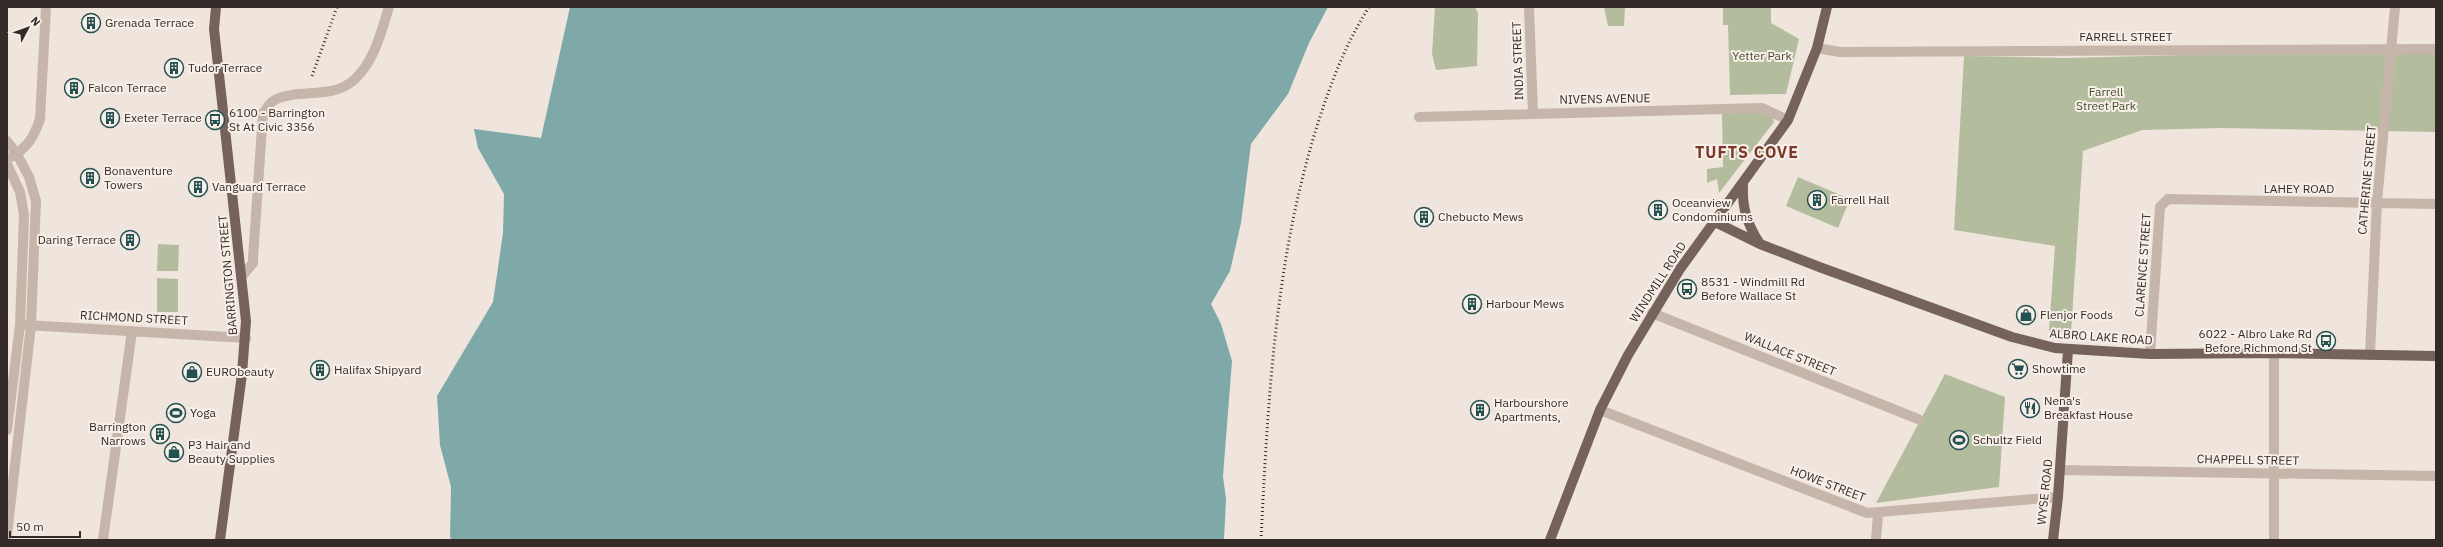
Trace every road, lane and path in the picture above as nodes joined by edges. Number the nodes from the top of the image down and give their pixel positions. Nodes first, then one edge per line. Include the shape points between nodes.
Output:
1 (46, 7) edge
2 (216, 7) edge
3 (389, 7) edge
4 (1529, 7) edge
5 (1827, 7) edge
6 (2395, 7) edge
7 (1817, 48) junction
8 (2391, 48) junction
9 (2436, 49) edge
10 (1533, 114) junction
11 (1419, 117) dead end
12 (1788, 120) junction
13 (7, 141) edge
14 (17, 154) junction
15 (7, 159) edge
16 (7, 164) edge
17 (1743, 185) junction
18 (2164, 202) joint
19 (2377, 202) junction
20 (2436, 204) edge
21 (1715, 222) junction
22 (1760, 244) junction
23 (243, 275) junction
24 (1652, 313) junction
25 (20, 325) junction
26 (31, 325) junction
27 (132, 331) junction
28 (246, 338) junction
29 (2068, 350) junction
30 (2274, 353) junction
31 (2150, 354) junction
32 (2370, 356) junction
33 (2436, 356) edge
34 (1600, 410) junction
35 (1918, 419) dead end
36 (7, 430) edge
37 (2060, 470) junction
38 (2275, 474) junction
39 (2436, 476) edge
40 (2058, 497) junction
41 (1878, 514) junction
42 (7, 535) edge
43 (103, 540) edge
44 (220, 540) edge
45 (1551, 540) edge
46 (1876, 540) edge
47 (2053, 540) edge
48 (2274, 540) edge

1 - 14 street via 40,118 34,136
2 - 23 main road, BARRINGTON STREET via 214,29
3 - 23 street via 374,53 355,79 343,87 324,93 278,99 263,113 253,258
4 - 10 street, INDIA STREET
5 - 7 main road, WINDMILL ROAD
6 - 8 street, CATHERINE STREET
7 - 8 street, FARRELL STREET via 1840,52
7 - 12 main road, WINDMILL ROAD
8 - 9 street, FARRELL STREET
8 - 19 street, CATHERINE STREET
10 - 11 street, NIVENS AVENUE
10 - 12 street, NIVENS AVENUE via 1762,108
12 - 17 main road, WINDMILL ROAD
13 - 14 street
14 - 15 street
14 - 26 street via 29,177 36,201
16 - 25 street via 20,192 24,215
17 - 21 main road, WINDMILL ROAD
17 - 22 main road via 1742,205 1749,228
18 - 19 street, LAHEY ROAD via 2168,199
18 - 31 street, CLARENCE STREET via 2160,207
19 - 20 street, LAHEY ROAD
19 - 32 street, CATHERINE STREET
21 - 22 main road, ALBRO LAKE ROAD
21 - 24 main road, WINDMILL ROAD via 1680,269
22 - 29 main road, ALBRO LAKE ROAD via 2012,337
23 - 28 main road, BARRINGTON STREET
24 - 34 main road, WINDMILL ROAD via 1612,383
24 - 35 street, WALLACE STREET
25 - 26 street, RICHMOND STREET
25 - 36 street
26 - 27 street, RICHMOND STREET
26 - 42 street
27 - 28 street, RICHMOND STREET
27 - 43 street
28 - 44 main road, BARRINGTON STREET
29 - 31 main road, ALBRO LAKE ROAD
29 - 37 main road, WYSE ROAD
30 - 31 main road, ALBRO LAKE ROAD
30 - 32 main road, ALBRO LAKE ROAD
30 - 38 street
32 - 33 main road, ALBRO LAKE ROAD
34 - 41 street, HOWE STREET via 1867,513
34 - 45 main road, WINDMILL ROAD
37 - 38 street, CHAPPELL STREET
37 - 40 main road, WYSE ROAD
38 - 39 street, CHAPPELL STREET
38 - 48 street
40 - 41 street, HOWE STREET
40 - 47 main road, WYSE ROAD
41 - 46 street

